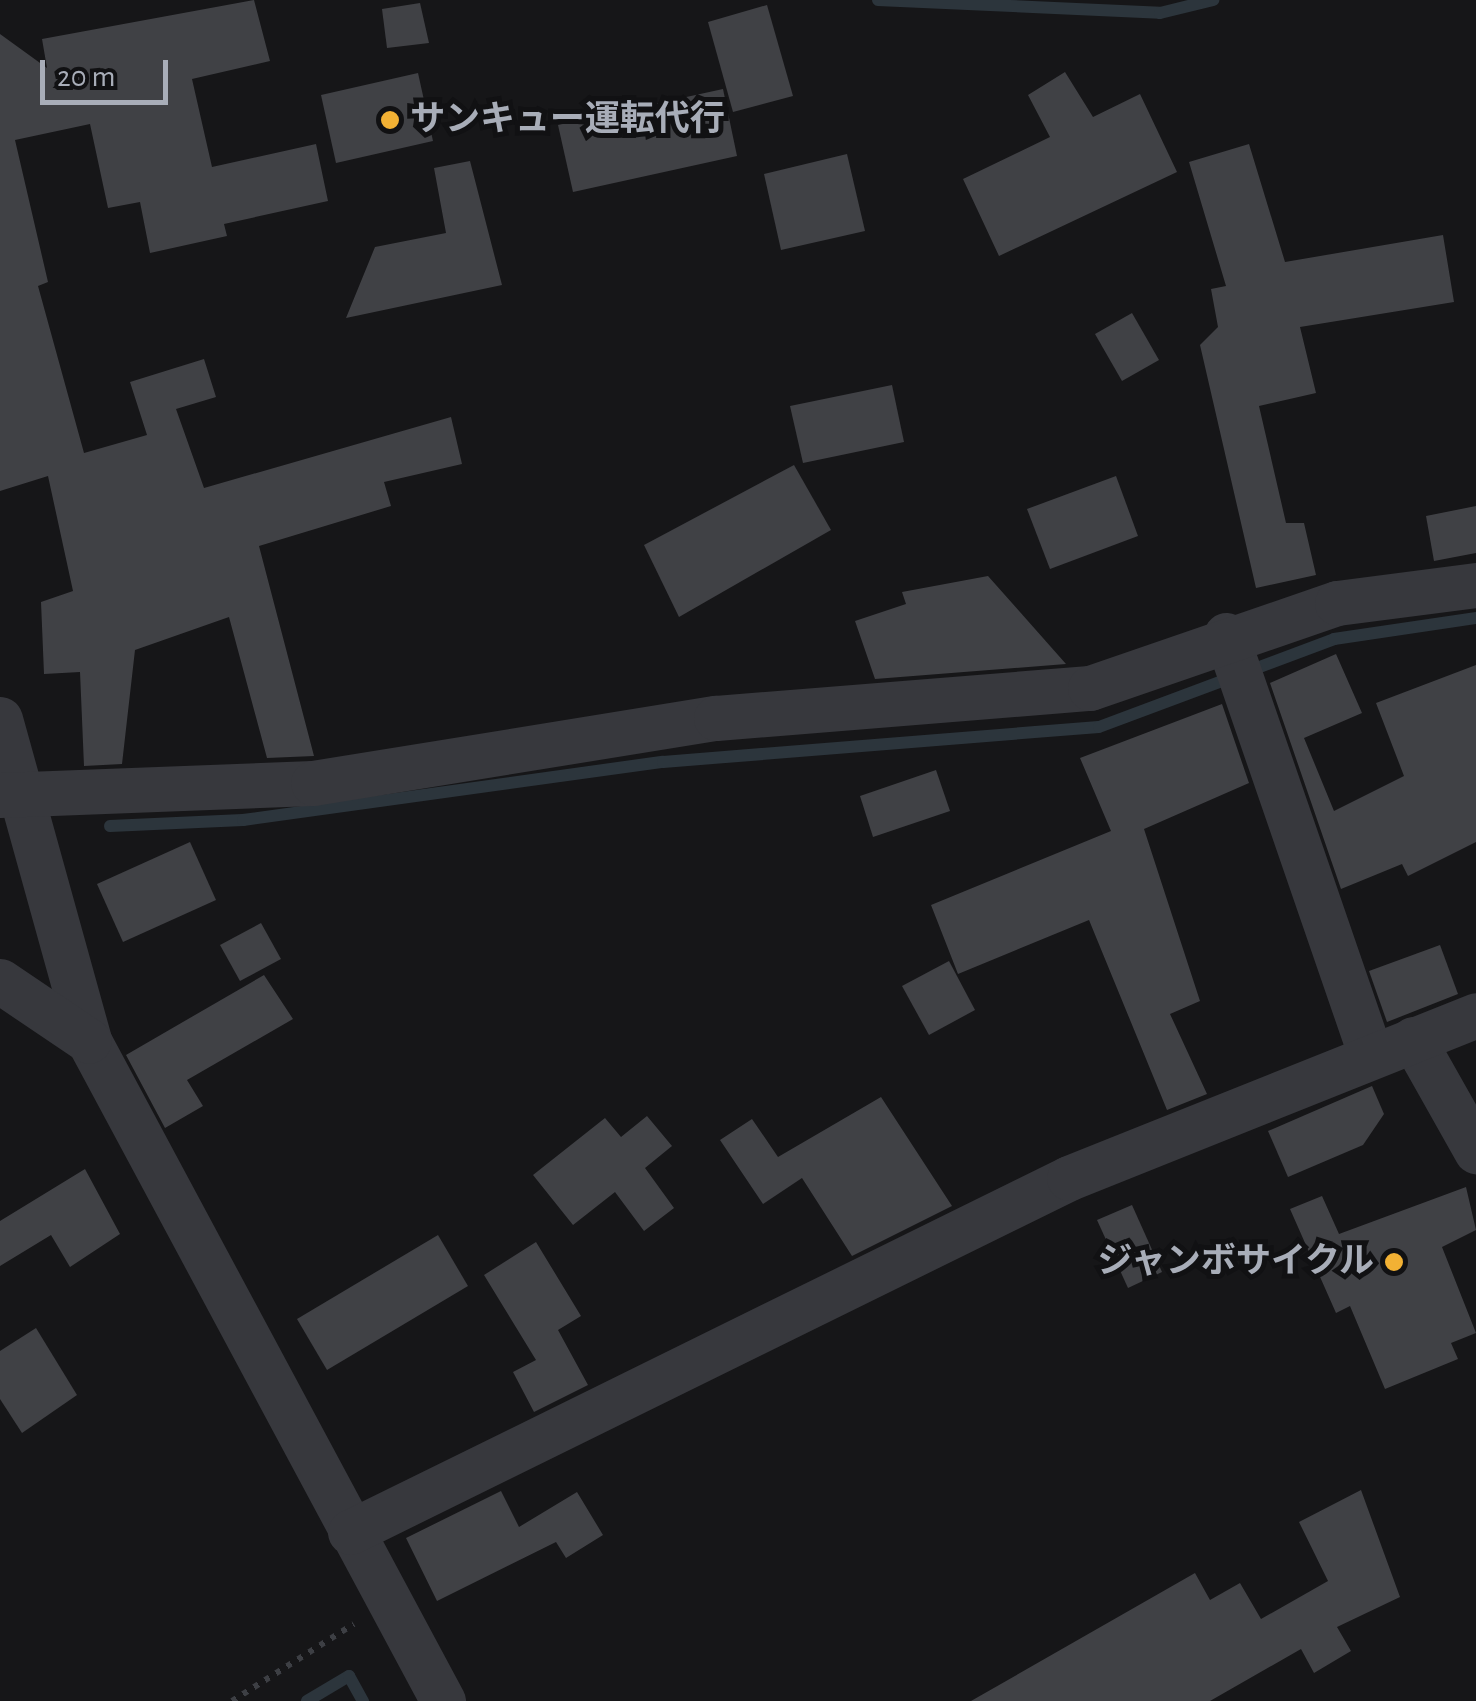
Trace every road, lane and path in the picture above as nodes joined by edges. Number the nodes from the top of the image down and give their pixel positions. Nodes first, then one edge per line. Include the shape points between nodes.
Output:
1 (1476, 584) edge
2 (1233, 662) junction
3 (0, 719) edge
4 (9, 796) edge
5 (0, 981) edge
6 (1476, 1015) edge
7 (1413, 1039) junction
8 (89, 1041) junction
9 (1371, 1056) junction
10 (1476, 1150) edge
11 (350, 1532) junction
12 (389, 1601) junction
13 (232, 1701) edge
14 (443, 1701) edge

1 - 2 street via 1338,603
2 - 4 street via 997,702 716,718 313,784
2 - 9 street
3 - 4 street
4 - 8 street
5 - 8 street
6 - 7 street
7 - 9 street
7 - 10 street
8 - 11 street
9 - 11 street via 1069,1178
11 - 12 street
12 - 13 path
12 - 14 street

